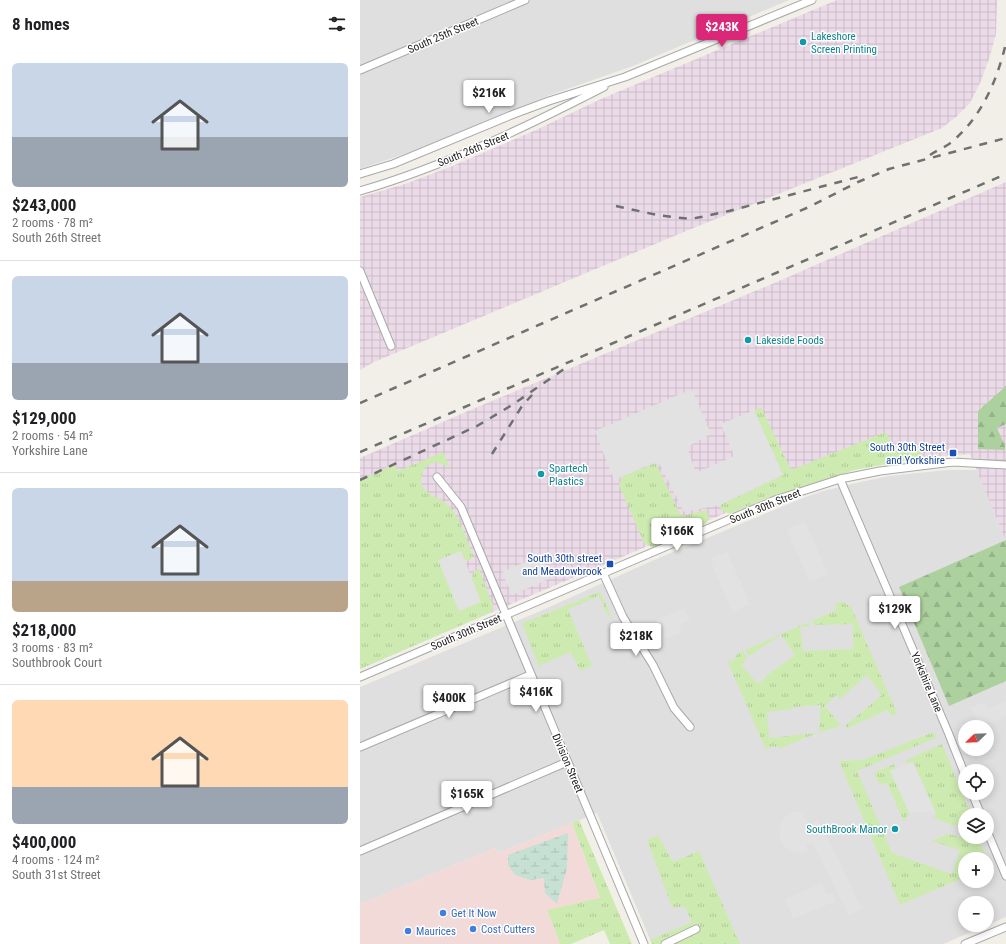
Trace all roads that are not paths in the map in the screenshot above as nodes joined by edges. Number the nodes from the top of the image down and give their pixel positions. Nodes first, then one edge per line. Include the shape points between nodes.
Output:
1 (525, 0) edge
2 (812, 0) edge
3 (360, 70) edge
4 (625, 77) junction
5 (360, 174) edge
6 (360, 190) edge
7 (360, 271) edge
8 (391, 346) dead end
9 (1006, 465) edge
10 (437, 477) dead end
11 (840, 479) junction
12 (603, 573) junction
13 (505, 616) junction
14 (530, 675) junction
15 (360, 677) edge
16 (690, 727) dead end
17 (360, 746) edge
18 (567, 762) junction
19 (961, 764) edge
20 (992, 844) edge
21 (360, 851) edge
22 (1006, 876) edge
23 (1006, 927) edge
24 (696, 929) dead end
25 (644, 944) edge
26 (665, 944) edge
27 (965, 944) edge

1 - 3 street, South 25th Street
2 - 4 street, South 26th Street
4 - 5 street, South 26th Street via 549,101 393,164
4 - 6 street, South 26th Street via 523,128 398,179
7 - 8 street
9 - 11 street, South 30th Street via 953,462
10 - 13 street, Division Street via 461,507
11 - 12 street, South 30th Street via 775,500
11 - 19 street, Yorkshire Lane
12 - 13 street, South 30th Street
12 - 16 street via 622,617 653,665 674,708
13 - 14 street, Division Street
13 - 15 street, South 30th Street
14 - 17 street
14 - 18 street, Division Street
18 - 21 street
18 - 25 street, Division Street
20 - 22 street
23 - 27 street
24 - 26 street

